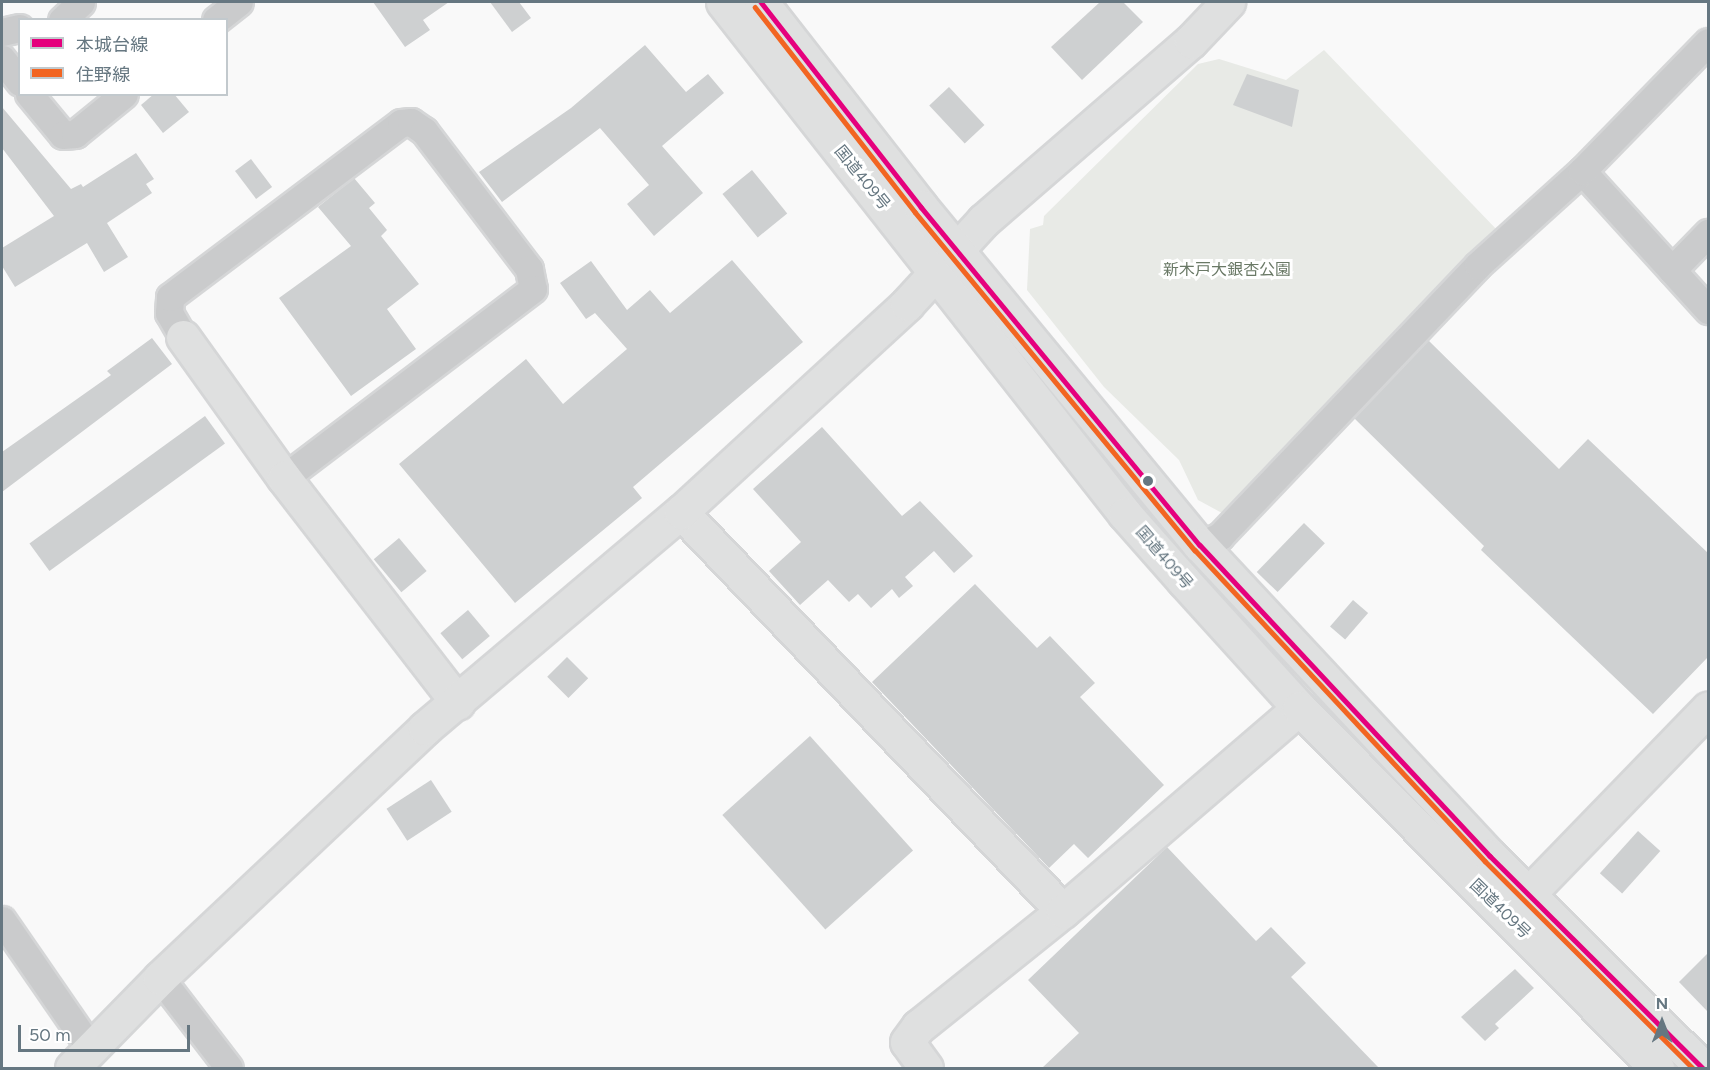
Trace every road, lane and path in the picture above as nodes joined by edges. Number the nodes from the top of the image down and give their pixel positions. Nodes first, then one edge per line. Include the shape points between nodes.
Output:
1 (81, 2) edge
2 (239, 2) edge
3 (723, 2) edge
4 (761, 2) edge
5 (1198, 2) edge
6 (1228, 2) edge
7 (64, 18) edge
8 (219, 18) edge
9 (18, 28) edge
10 (2, 32) edge
11 (1708, 42) edge
12 (2, 59) edge
13 (18, 79) edge
14 (31, 96) edge
15 (122, 96) edge
16 (1095, 121) junction
17 (1582, 171) junction
18 (1708, 233) edge
19 (947, 263) junction
20 (1672, 270) junction
21 (1708, 310) edge
22 (183, 337) joint
23 (284, 478) junction
24 (681, 512) junction
25 (1200, 545) junction
26 (458, 703) junction
27 (1299, 708) junction
28 (1708, 709) edge
29 (1531, 893) junction
30 (1063, 911) junction
31 (1506, 917) junction
32 (2, 920) edge
33 (160, 978) junction
34 (82, 1058) edge
35 (229, 1068) edge
36 (926, 1068) edge
37 (1658, 1068) edge
38 (1702, 1068) edge

1 - 7 street
2 - 8 street
3 - 19 main road, 国道409号
4 - 19 main road, 国道409号
5 - 16 main road via 1119,81
6 - 16 main road via 1191,41
9 - 10 street
11 - 17 street
12 - 13 street
14 - 15 street via 63,135 75,134
16 - 19 main road via 983,221
17 - 20 street
17 - 25 street via 1478,265 1220,536
18 - 20 street
19 - 24 main road
19 - 25 main road, 国道409号
19 - 27 main road, 国道409号 via 1125,514
20 - 21 street
22 - 23 main road
22 - 23 street via 169,313 170,297 401,123 411,122 424,131 530,269 533,289
23 - 26 main road
24 - 26 main road
24 - 30 main road
25 - 29 main road, 国道409号 via 1490,856
26 - 33 main road via 425,728
27 - 30 main road
27 - 31 main road, 国道409号
28 - 29 main road
29 - 31 main road
29 - 38 main road, 国道409号
30 - 36 main road via 910,1034 910,1051
31 - 37 main road, 国道409号
32 - 34 street
33 - 34 main road
33 - 35 street

